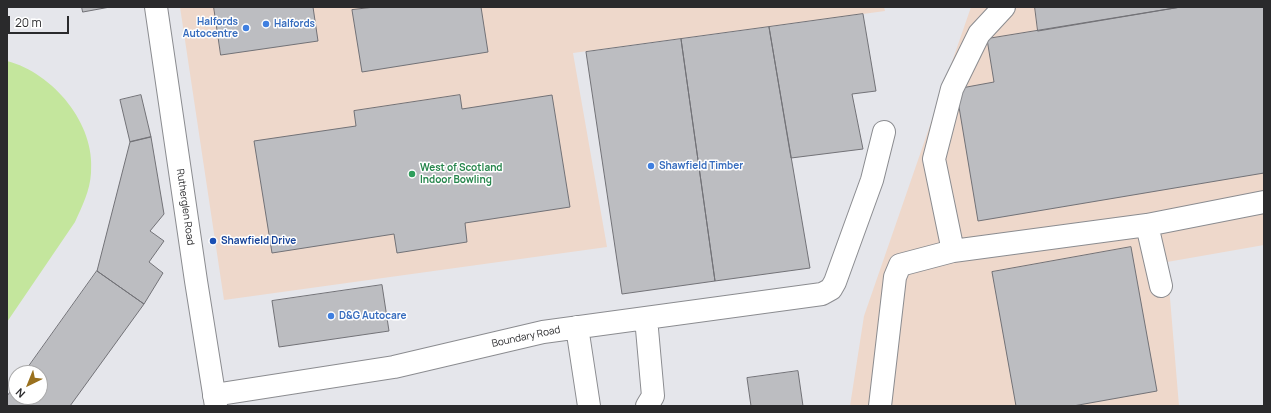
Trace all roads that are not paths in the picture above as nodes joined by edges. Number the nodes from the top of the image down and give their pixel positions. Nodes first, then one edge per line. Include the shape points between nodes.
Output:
1 (156, 7) edge
2 (1004, 7) edge
3 (884, 132) dead end
4 (1264, 202) edge
5 (1147, 225) junction
6 (953, 251) junction
7 (1161, 286) dead end
8 (646, 318) junction
9 (577, 327) junction
10 (881, 399) edge
11 (215, 400) edge
12 (589, 406) edge
13 (647, 406) edge

1 - 11 street, Rutherglen Road
2 - 6 street via 980,34 952,88 934,159
3 - 8 street, Boundary Road via 872,180 831,289 822,294
4 - 5 street
5 - 6 street
5 - 7 street
6 - 10 street via 900,265 895,277
8 - 9 street, Boundary Road
8 - 13 street via 653,396
9 - 11 street, Boundary Road via 543,332 394,367
9 - 12 street

